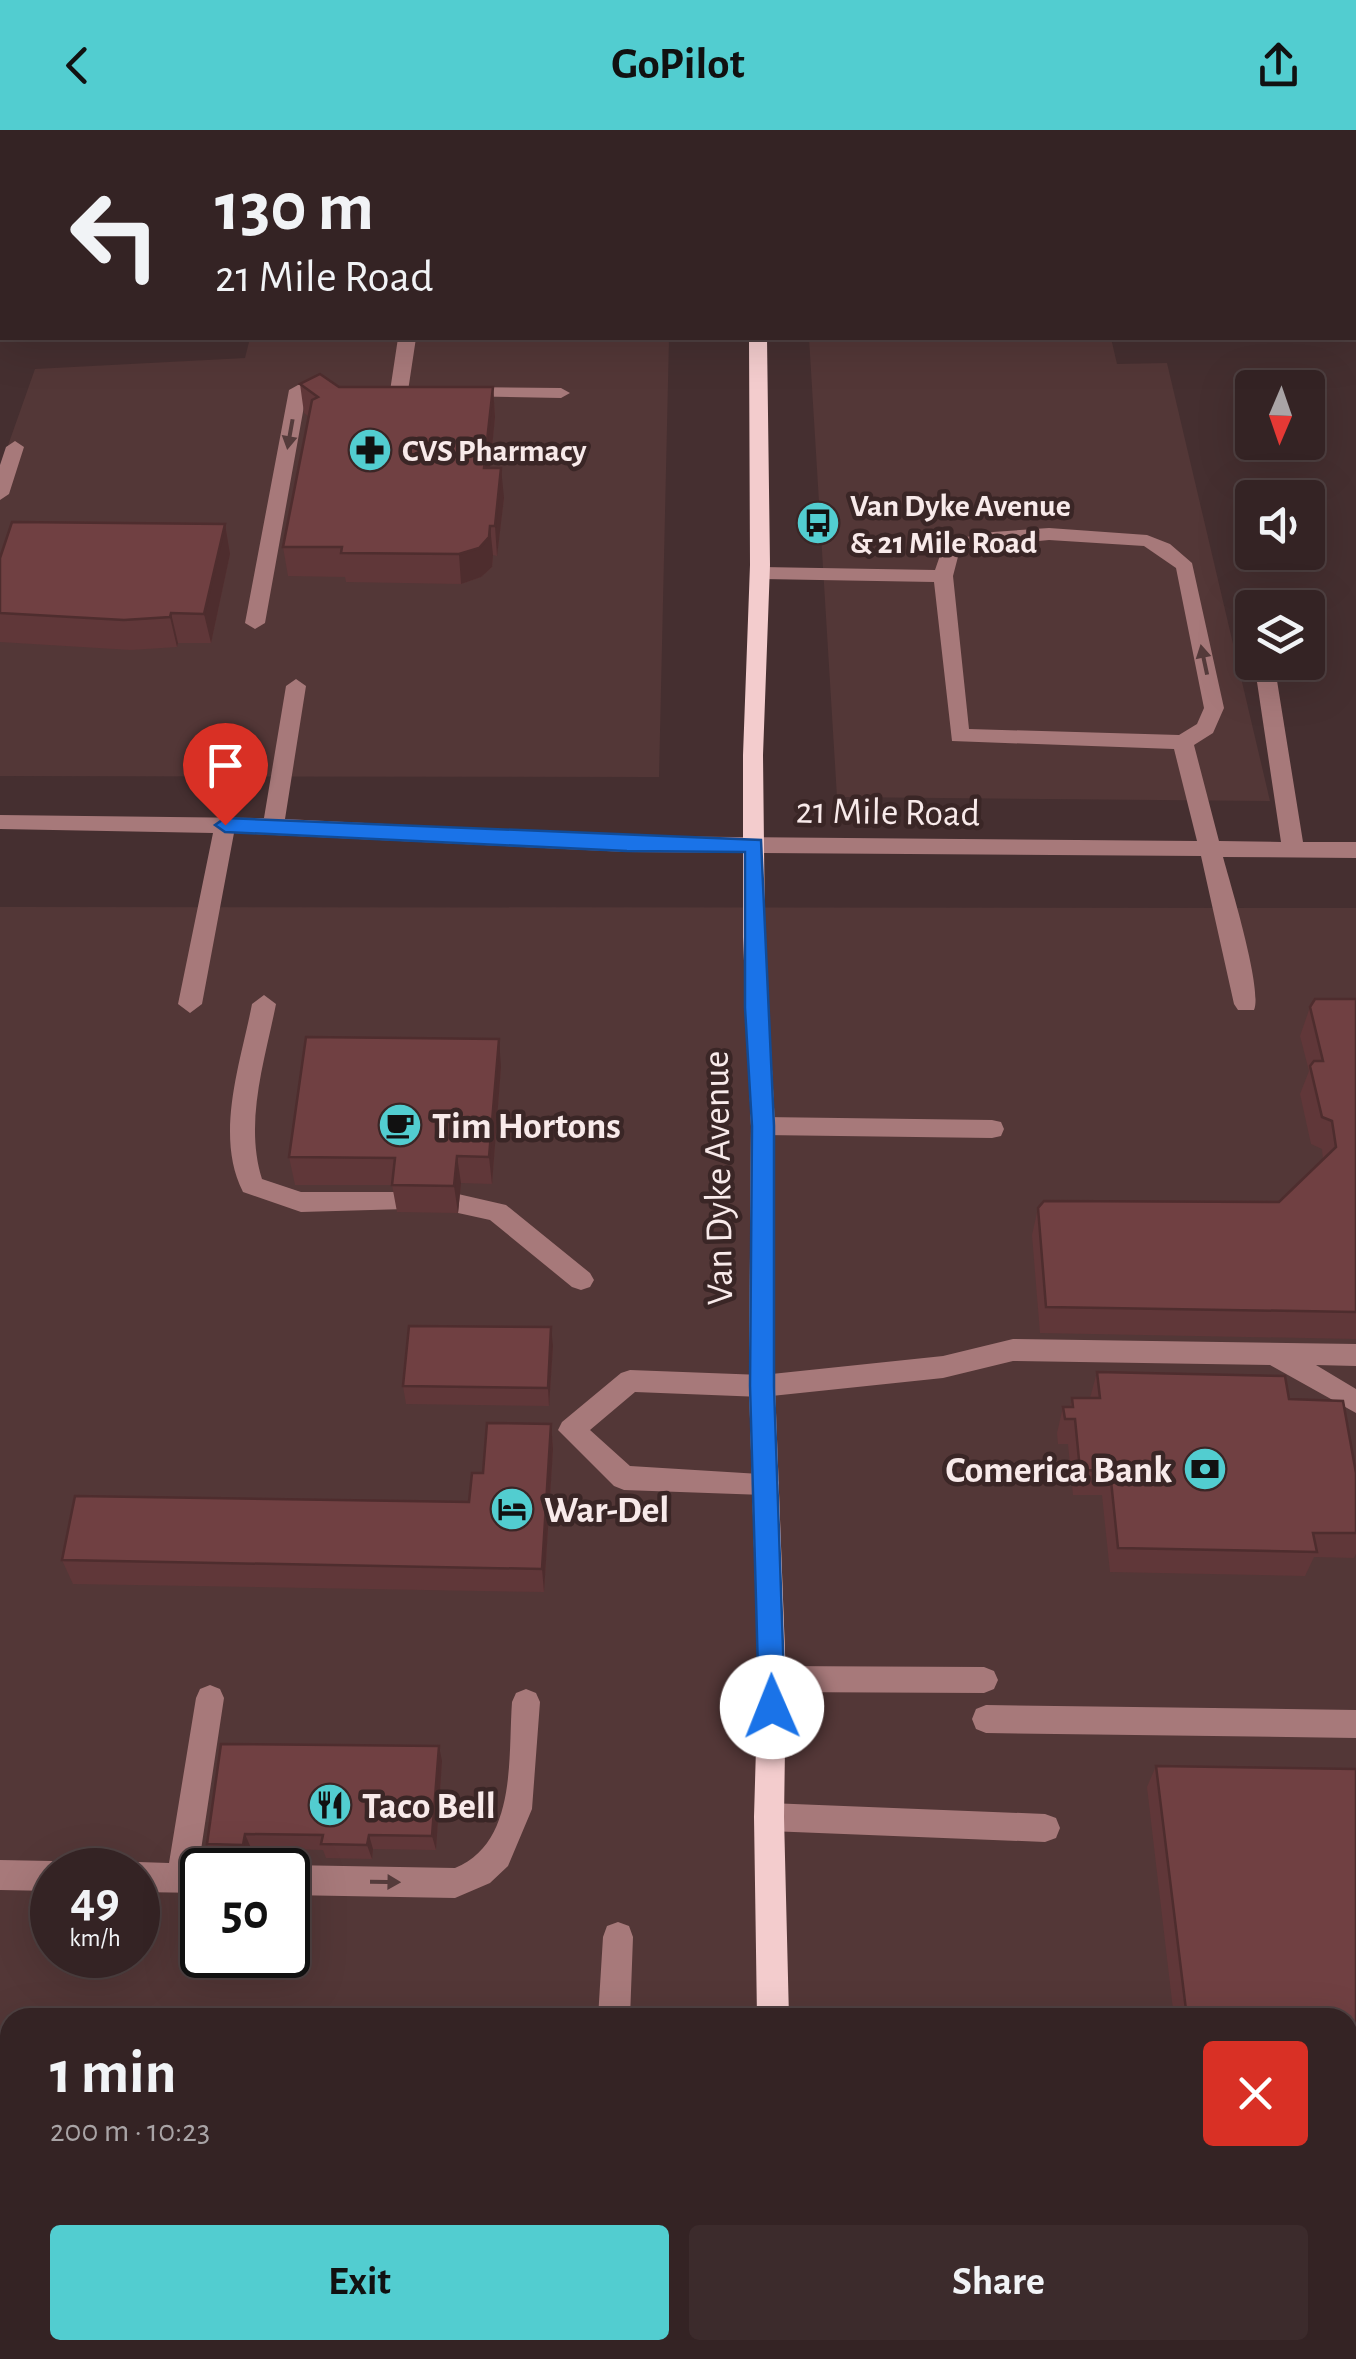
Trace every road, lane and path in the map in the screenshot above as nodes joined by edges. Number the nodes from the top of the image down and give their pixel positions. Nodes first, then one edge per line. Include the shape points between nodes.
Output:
1 (407, 340) edge
2 (758, 340) edge
3 (348, 391) edge
4 (561, 393) dead end
5 (15, 447) dead end
6 (0, 494) edge
7 (760, 573) junction
8 (943, 576) junction
9 (255, 624) dead end
10 (1267, 680) edge
11 (296, 686) dead end
12 (1183, 742) junction
13 (0, 822) edge
14 (225, 825) junction
15 (272, 826) junction
16 (754, 845) junction
17 (1208, 850) junction
18 (1293, 850) junction
19 (1356, 850) edge
20 (190, 1004) dead end
21 (264, 1004) dead end
22 (1246, 1004) dead end
23 (763, 1126) junction
24 (992, 1129) dead end
25 (397, 1202) edge
26 (458, 1204) edge
27 (581, 1280) dead end
28 (1265, 1354) junction
29 (1356, 1354) edge
30 (762, 1386) junction
31 (1356, 1402) edge
32 (766, 1482) junction
33 (772, 1678) junction
34 (984, 1680) dead end
35 (210, 1698) dead end
36 (526, 1702) dead end
37 (986, 1719) dead end
38 (1356, 1724) edge
39 (769, 1816) junction
40 (1045, 1828) dead end
41 (195, 1848) edge
42 (0, 1876) edge
43 (30, 1876) edge
44 (310, 1880) edge
45 (618, 1938) dead end
46 (614, 2008) edge
47 (773, 2008) edge

1 - 4 street via 408,391
2 - 7 main road, Van Dyke Avenue
3 -> 9 street via 298,390
5 - 6 street
7 - 8 street
7 - 16 main road, Van Dyke Avenue
8 - 12 street via 959,736
12 -> 8 street via 1206,728 1214,708 1184,567 1172,552 1120,537 976,537 952,546
10 - 18 street
11 - 15 street
12 - 17 street
13 - 14 street, 21 Mile Road
14 - 15 street, 21 Mile Road
14 - 20 street
15 - 16 street, 21 Mile Road
16 - 17 street, 21 Mile Road
16 - 23 main road, Van Dyke Avenue
17 - 18 street, 21 Mile Road
17 - 22 street via 1236,942
18 - 19 street, 21 Mile Road
21 - 25 street via 242,1134 252,1185 301,1202
23 - 24 street
23 - 30 main road, Van Dyke Avenue
26 - 27 street via 497,1212
28 - 29 street
28 - 30 street via 1013,1350 943,1367
28 - 31 street via 1290,1361
30 - 32 main road, Van Dyke Avenue
30 - 32 street via 630,1381 571,1430 624,1478
32 - 33 main road, Van Dyke Avenue
33 - 34 street
33 - 39 main road, Van Dyke Avenue
35 - 41 street
44 -> 36 street via 455,1883 493,1865 517,1809
37 - 38 street
39 - 40 street
39 - 47 main road, Van Dyke Avenue
42 - 43 street
45 - 46 street

